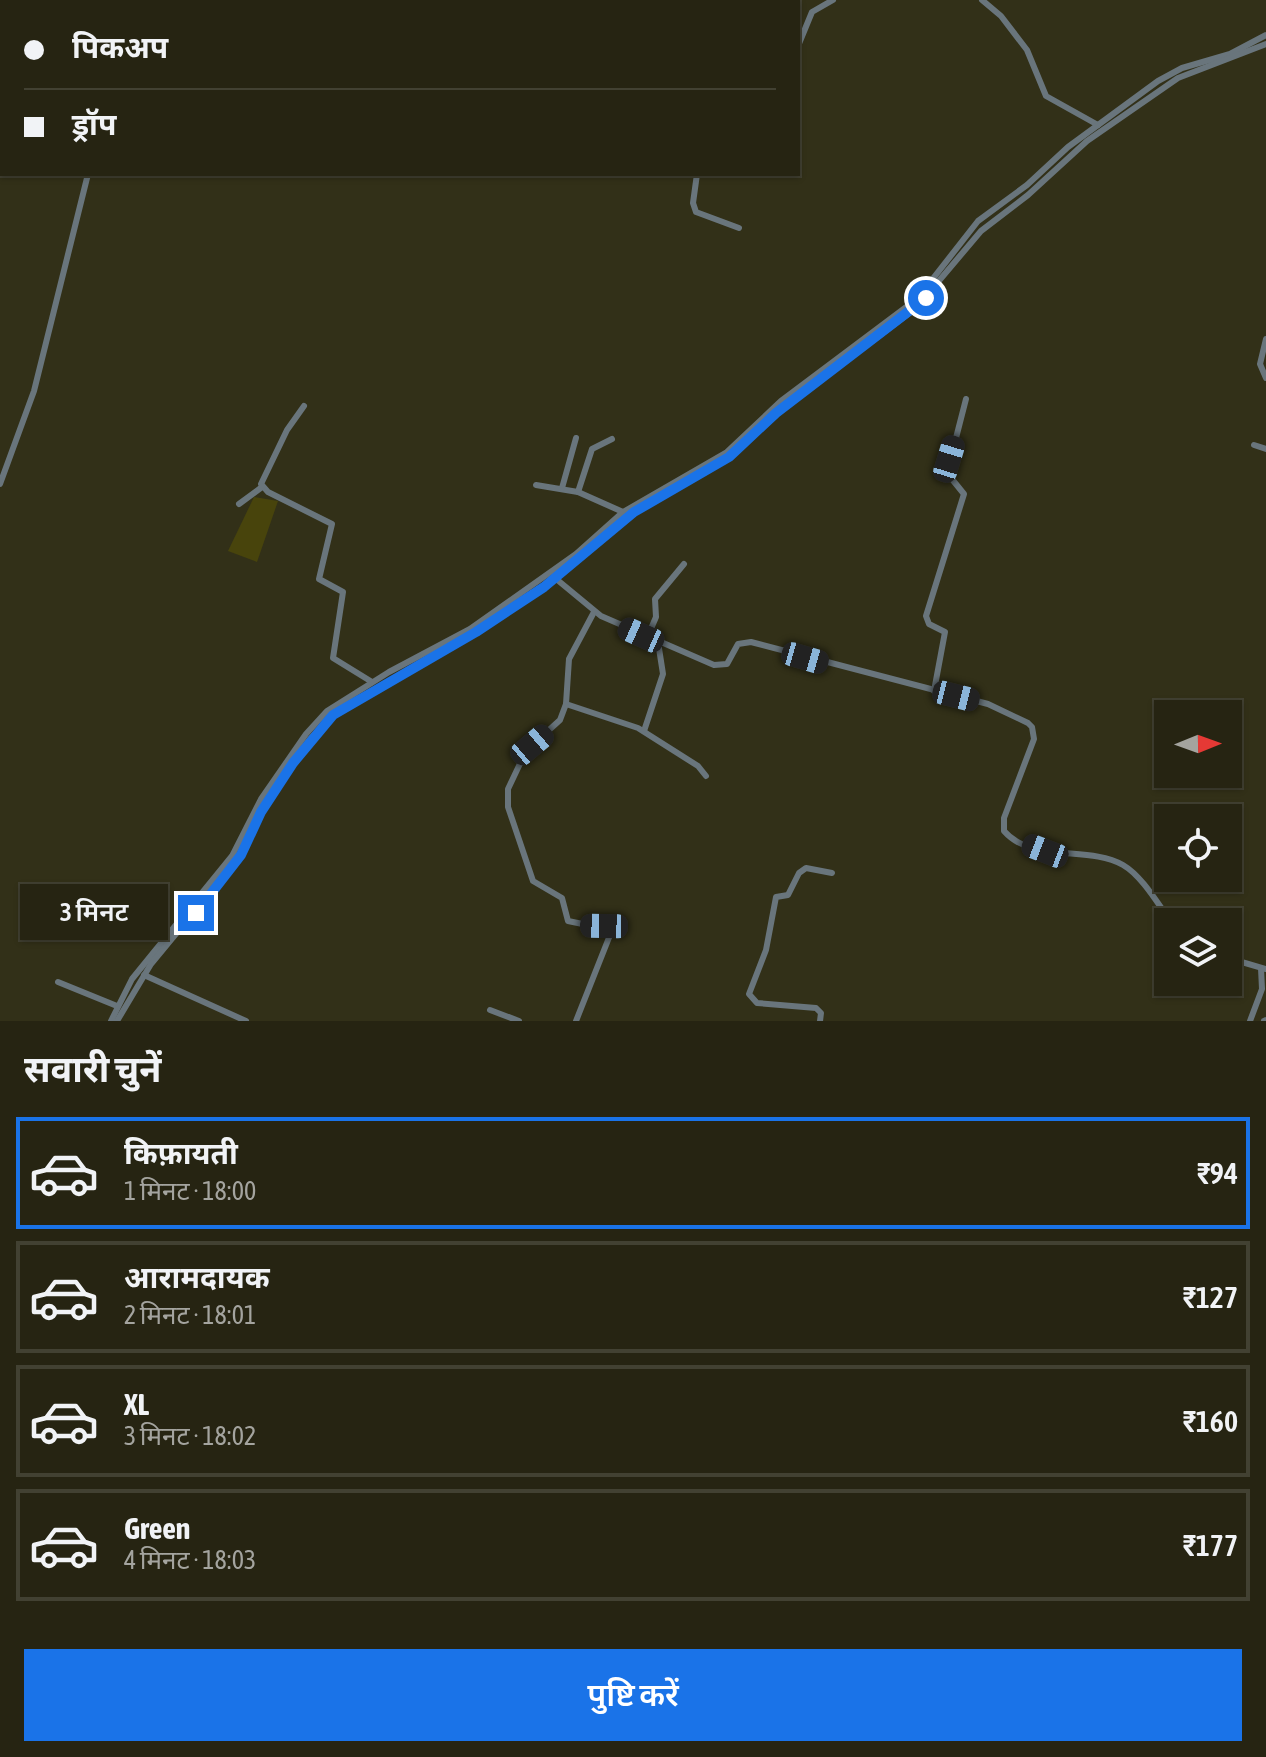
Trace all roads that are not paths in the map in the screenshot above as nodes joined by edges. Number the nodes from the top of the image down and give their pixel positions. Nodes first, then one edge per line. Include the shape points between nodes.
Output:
1 (833, 0) edge
2 (982, 0) edge
3 (1266, 35) edge
4 (800, 41) edge
5 (1266, 44) edge
6 (1098, 125) junction
7 (88, 176) edge
8 (697, 176) edge
9 (739, 228) dead end
10 (1266, 339) edge
11 (1266, 378) edge
12 (966, 399) dead end
13 (304, 406) dead end
14 (576, 438) dead end
15 (612, 439) dead end
16 (1254, 445) dead end
17 (1266, 449) edge
18 (0, 484) edge
19 (536, 485) dead end
20 (262, 487) junction
21 (562, 488) junction
22 (578, 492) junction
23 (239, 504) dead end
24 (623, 512) junction
25 (684, 564) dead end
26 (555, 578) junction
27 (594, 612) junction
28 (647, 638) junction
29 (658, 642) junction
30 (372, 682) junction
31 (934, 691) junction
32 (566, 704) junction
33 (644, 731) junction
34 (706, 776) dead end
35 (832, 873) dead end
36 (1160, 908) edge
37 (1242, 962) edge
38 (1264, 968) edge
39 (144, 975) junction
40 (58, 982) dead end
41 (117, 1006) junction
42 (490, 1010) dead end
43 (111, 1021) edge
44 (117, 1021) edge
45 (246, 1021) edge
46 (519, 1021) edge
47 (576, 1021) edge
48 (820, 1021) edge
49 (1250, 1021) edge

1 - 4 street via 812,12
2 - 6 street via 1027,50 1046,96
3 - 6 street via 1230,54 1172,72
5 - 26 street via 1178,78 1087,141 981,231 904,318 776,413 729,457 634,512
6 - 24 street via 978,221 904,310 781,401 727,452
7 - 18 street via 34,391
8 - 9 street via 696,212
10 - 11 street via 1260,364
12 - 31 street via 947,473 964,494 926,616 929,624 945,632
13 - 20 street
14 - 21 street
15 - 22 street via 592,449
16 - 17 street
19 - 21 street
20 - 23 street
20 - 30 street via 332,524 319,579 343,592 333,658
21 - 22 street
22 - 24 street
24 - 30 street via 576,554 481,621
25 - 28 street via 655,599 656,617
26 - 27 street
26 - 39 street via 476,632 341,708 322,725 272,793 241,855
27 - 28 street
27 - 32 street via 569,659
28 - 29 street
29 - 31 street via 719,665 730,660 738,644 751,642
29 - 33 street via 663,674
30 - 41 street via 327,711 306,734 255,807 232,856 149,957
31 - 36 street via 998,708 1032,727 1034,739 1002,825 1007,835 1056,853 1120,863
32 - 33 street
32 - 47 street via 560,720 526,751 507,799 533,881 562,898 568,921 612,930
33 - 34 street
35 - 48 street via 806,868 788,895 776,897 766,950 749,994 757,1003 816,1008
37 - 38 street
38 - 49 street
39 - 44 street
39 - 45 street
40 - 41 street
41 - 43 street
42 - 46 street

